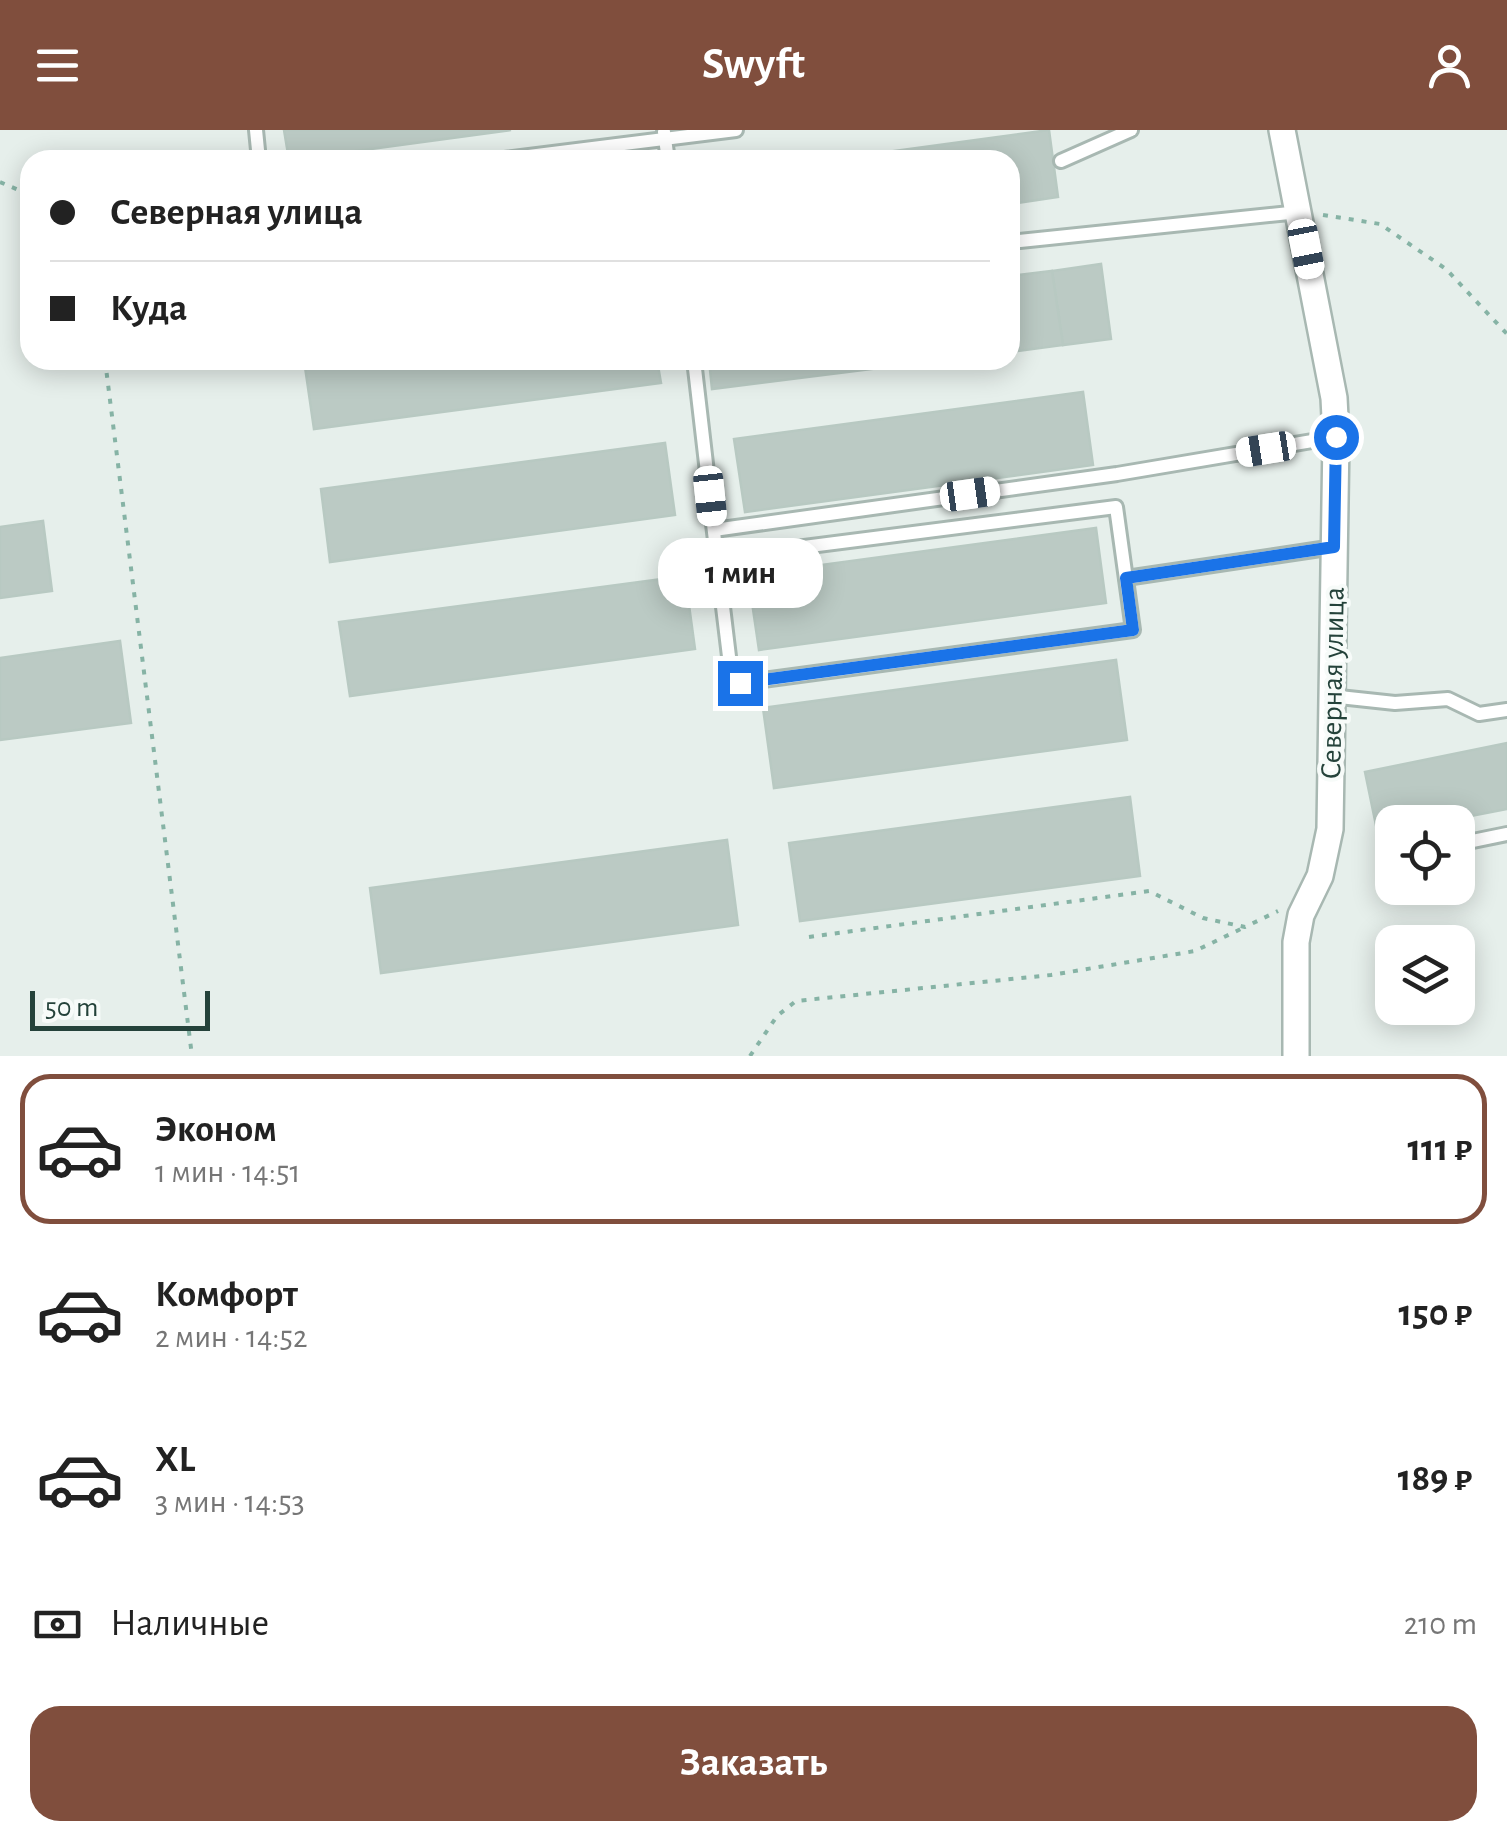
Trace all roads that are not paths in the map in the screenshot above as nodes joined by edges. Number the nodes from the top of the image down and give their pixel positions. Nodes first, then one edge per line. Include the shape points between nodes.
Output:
1 (736, 130) edge
2 (1131, 130) edge
3 (1282, 130) edge
4 (664, 134) edge
5 (561, 150) edge
6 (1061, 161) dead end
7 (1299, 212) junction
8 (1020, 241) edge
9 (695, 370) edge
10 (1336, 437) junction
11 (714, 530) junction
12 (1334, 547) junction
13 (717, 558) junction
14 (1126, 578) junction
15 (1330, 696) junction
16 (1507, 710) edge
17 (1507, 834) edge
18 (1475, 841) edge
19 (1296, 1056) edge

1 - 4 lane
2 - 6 lane
3 - 7 street, Северная улица
4 - 5 lane
7 - 8 lane
7 - 10 street, Северная улица
9 - 11 lane
10 - 11 lane
10 - 12 street, Северная улица
11 - 13 lane
12 - 14 lane
12 - 15 street, Северная улица
13 - 14 lane via 1116,507
13 - 14 lane via 732,673 740,683 1133,630
15 - 16 lane via 1396,703 1448,699 1479,714
15 - 19 street, Северная улица via 1330,829 1296,942
17 - 18 lane

